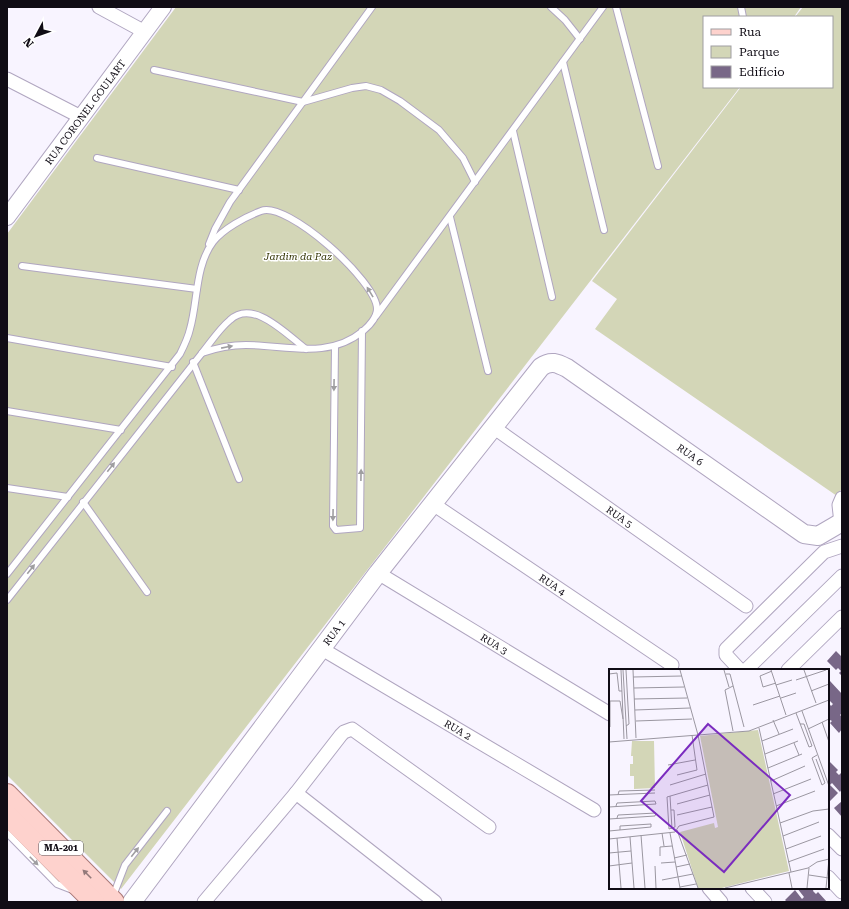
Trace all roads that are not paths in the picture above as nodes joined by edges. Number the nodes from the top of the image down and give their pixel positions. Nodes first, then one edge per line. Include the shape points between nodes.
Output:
1 (99, 7) edge
2 (163, 7) edge
3 (372, 7) edge
4 (552, 7) edge
5 (603, 7) edge
6 (616, 7) edge
7 (145, 32) junction
8 (580, 39) junction
9 (563, 62) junction
10 (154, 70) dead end
11 (7, 79) edge
12 (303, 102) junction
13 (81, 117) junction
14 (513, 131) junction
15 (97, 158) dead end
16 (658, 166) dead end
17 (475, 182) junction
18 (239, 190) junction
19 (10, 209) edge
20 (450, 217) junction
21 (604, 230) dead end
22 (206, 253) junction
23 (22, 266) dead end
24 (197, 289) junction
25 (552, 297) dead end
26 (371, 322) junction
27 (362, 331) junction
28 (7, 338) edge
29 (335, 346) junction
30 (306, 350) junction
31 (202, 353) junction
32 (193, 362) junction
33 (172, 367) junction
34 (541, 367) joint
35 (488, 371) dead end
36 (7, 411) edge
37 (493, 427) junction
38 (121, 430) junction
39 (239, 479) dead end
40 (7, 488) edge
41 (68, 497) junction
42 (842, 498) edge
43 (83, 502) junction
44 (433, 504) junction
45 (841, 523) edge
46 (842, 546) edge
47 (7, 574) edge
48 (378, 574) junction
49 (842, 576) edge
50 (147, 592) dead end
51 (7, 600) edge
52 (746, 606) dead end
53 (842, 617) edge
54 (322, 649) junction
55 (672, 665) dead end
56 (739, 669) edge
57 (747, 669) edge
58 (789, 669) edge
59 (609, 713) edge
60 (296, 793) junction
61 (7, 794) edge
62 (594, 810) dead end
63 (167, 811) dead end
64 (7, 815) edge
65 (489, 827) dead end
66 (7, 833) edge
67 (829, 836) edge
68 (842, 849) edge
69 (829, 878) edge
70 (710, 889) edge
71 (753, 889) edge
72 (842, 892) edge
73 (102, 900) edge
74 (132, 902) edge
75 (204, 902) edge
76 (436, 902) edge
77 (722, 902) edge
78 (765, 902) edge

1 - 7 street
2 - 7 street, RUA CORONEL GOULART
3 - 12 lane
4 - 8 lane
5 - 8 lane
6 - 16 lane
7 - 13 street, RUA CORONEL GOULART
8 - 9 lane
9 - 14 lane
9 - 21 lane
10 - 12 lane
11 - 13 street
12 - 17 lane via 352,88 366,86 381,90 439,130 463,158
12 - 18 lane
13 - 19 street, RUA CORONEL GOULART
14 - 17 lane
14 - 25 lane
15 - 18 lane
17 - 20 lane
18 - 22 lane via 221,217
20 - 26 lane
20 - 35 lane
22 - 24 lane
26 -> 22 lane via 377,306 356,271 337,253 281,212 262,210 250,216 221,235
23 - 24 lane
24 - 33 lane via 187,340
26 - 27 lane
27 - 29 lane
29 -> 27 lane via 333,526 336,530 360,528
28 - 33 lane
29 - 30 lane
31 -> 30 lane via 246,345
30 - 31 lane via 266,318 251,313 230,320
31 - 32 lane
32 - 39 lane
43 -> 32 lane
33 - 38 lane
34 - 37 main road, RUA 1
34 - 45 main road, RUA 6 via 551,362 567,368 804,534 818,536
36 - 38 lane
37 - 44 main road, RUA 1
37 - 52 street, RUA 5
38 - 41 lane
40 - 41 lane
41 - 47 lane
42 - 45 street via 839,504
43 - 50 lane
51 -> 43 lane
44 - 48 main road, RUA 1
44 - 55 street, RUA 4
46 - 56 street via 824,552 726,649 726,655
48 - 54 main road, RUA 1
48 - 59 street, RUA 3
49 - 57 street
53 - 58 street
54 - 62 street, RUA 2
54 - 74 main road, RUA 1
60 - 65 street via 341,735 352,730
60 - 75 street
60 - 76 street
73 -> 61 main road, MA-201
73 -> 63 lane via 125,865
64 - 73 main road, MA-201
66 -> 73 lane via 62,888
67 - 68 street
69 - 72 street
70 - 77 street
71 - 78 street

